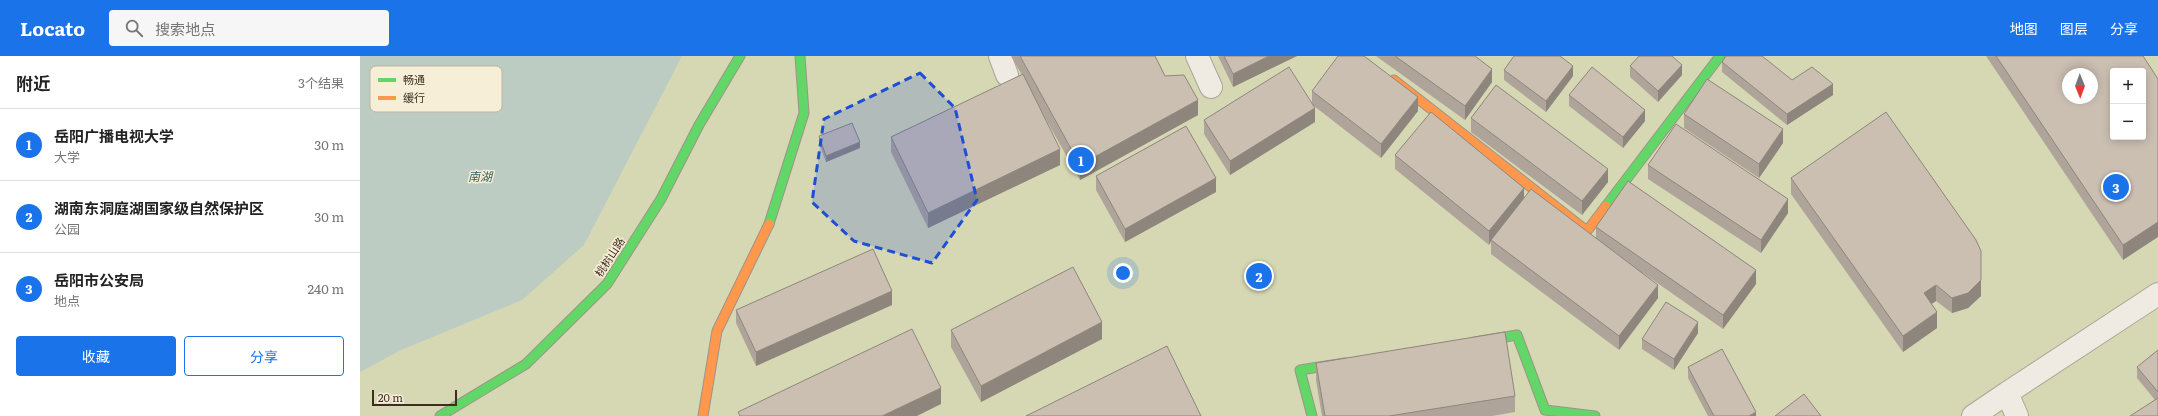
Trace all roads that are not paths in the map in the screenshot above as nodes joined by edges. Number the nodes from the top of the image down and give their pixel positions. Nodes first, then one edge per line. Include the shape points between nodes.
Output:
1 (740, 56) edge
2 (800, 56) edge
3 (1197, 56) edge
4 (1720, 56) edge
5 (1388, 75) edge
6 (1212, 87) dead end
7 (2158, 294) edge
8 (1462, 344) edge
9 (1354, 362) edge
10 (2007, 393) junction
11 (440, 416) edge
12 (703, 416) edge
13 (1312, 416) edge
14 (1595, 416) edge
15 (1973, 416) edge
16 (2017, 416) edge

1 - 11 street, 桃树山路 via 699,124 661,199 607,284 526,364
2 - 12 street via 804,113 772,220 717,331
3 - 6 street
4 - 5 street via 1587,231
7 - 10 street
8 - 14 street via 1517,335 1545,410
9 - 13 street via 1300,370
10 - 15 street
10 - 16 street

